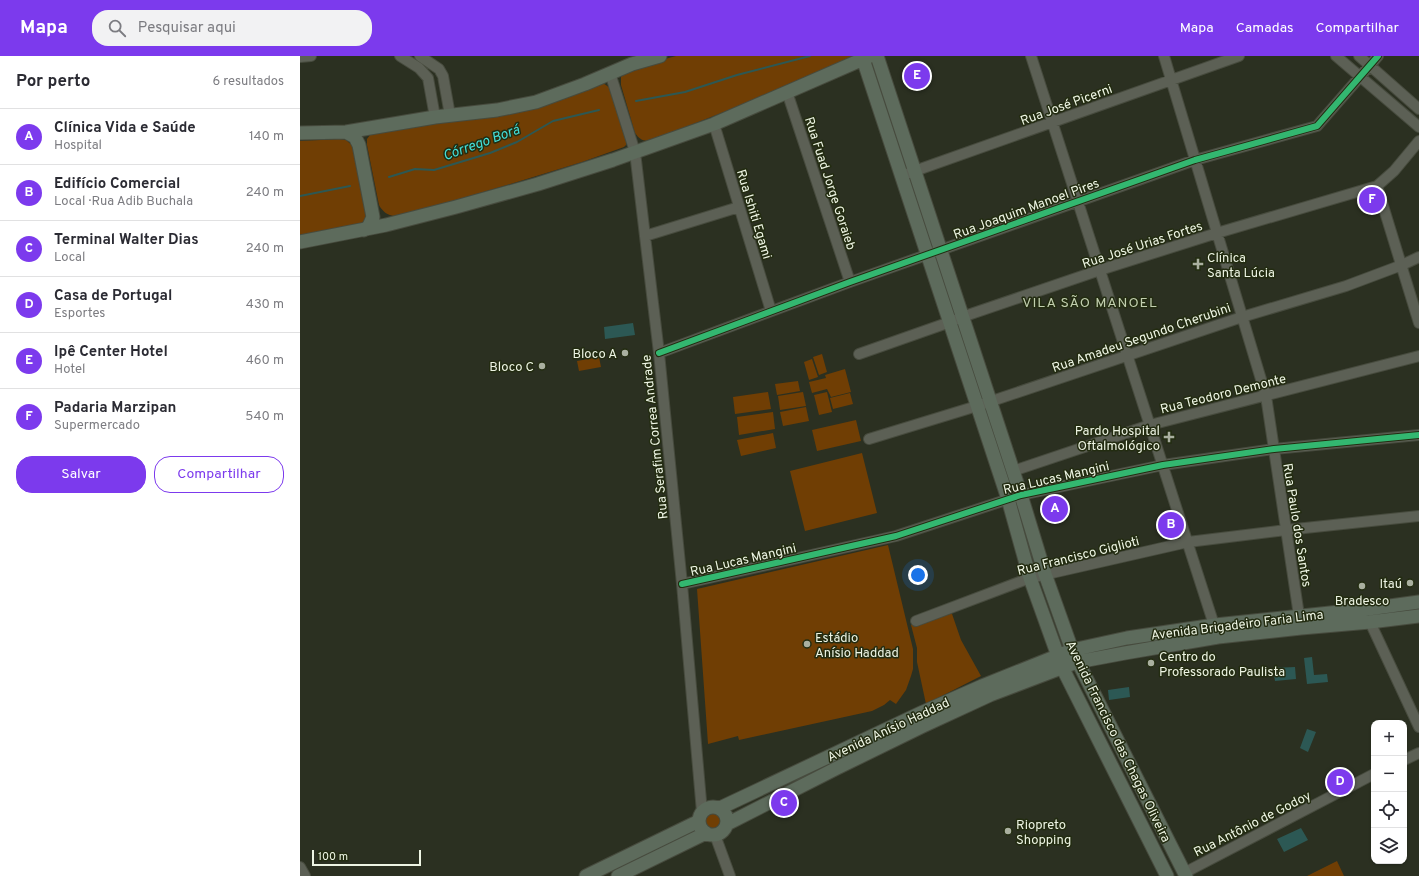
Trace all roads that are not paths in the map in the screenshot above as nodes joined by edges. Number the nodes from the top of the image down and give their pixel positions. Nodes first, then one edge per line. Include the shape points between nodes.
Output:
1 (311, 56) edge
2 (400, 56) edge
3 (420, 56) edge
4 (660, 56) edge
5 (877, 56) edge
6 (1031, 56) edge
7 (1164, 56) edge
8 (1239, 56) edge
9 (1336, 56) edge
10 (1359, 56) edge
11 (1378, 56) edge
12 (300, 57) edge
13 (865, 57) edge
14 (1370, 66) junction
15 (439, 69) junction
16 (610, 73) junction
17 (1360, 77) junction
18 (428, 78) junction
19 (1171, 80) junction
20 (787, 92) junction
21 (1419, 109) edge
22 (450, 115) junction
23 (435, 117) junction
24 (1052, 122) junction
25 (714, 124) junction
26 (1419, 127) edge
27 (369, 129) junction
28 (346, 132) junction
29 (300, 133) edge
30 (1419, 141) edge
31 (359, 145) junction
32 (635, 152) junction
33 (1195, 160) junction
34 (915, 171) junction
35 (901, 176) junction
36 (1377, 186) junction
37 (1078, 201) junction
38 (739, 207) junction
39 (373, 217) junction
40 (386, 225) junction
41 (364, 230) junction
42 (1217, 233) junction
43 (645, 236) junction
44 (300, 242) edge
45 (941, 250) junction
46 (927, 255) junction
47 (1419, 257) edge
48 (1402, 265) junction
49 (1100, 270) junction
50 (850, 282) junction
51 (771, 311) junction
52 (962, 317) junction
53 (1242, 317) junction
54 (950, 322) junction
55 (1419, 322) edge
56 (659, 352) junction
57 (859, 354) dead end
58 (1128, 356) junction
59 (1419, 356) edge
60 (1266, 396) junction
61 (990, 401) junction
62 (977, 406) junction
63 (1150, 425) junction
64 (1419, 435) edge
65 (869, 438) dead end
66 (1274, 449) junction
67 (1163, 465) junction
68 (1013, 472) junction
69 (1021, 495) junction
70 (1008, 499) junction
71 (1419, 516) edge
72 (1286, 530) junction
73 (1188, 542) junction
74 (1045, 574) junction
75 (1030, 578) junction
76 (682, 584) junction
77 (1419, 602) edge
78 (1368, 609) junction
79 (1419, 616) edge
80 (916, 621) dead end
81 (1300, 622) junction
82 (1370, 622) junction
83 (1216, 631) junction
84 (1072, 650) junction
85 (1060, 662) junction
86 (1077, 662) junction
87 (1105, 716) junction
88 (920, 720) junction
89 (1090, 724) junction
90 (1419, 727) edge
91 (1419, 753) edge
92 (1407, 759) edge
93 (1371, 776) edge
94 (1152, 809) junction
95 (706, 810) junction
96 (1136, 814) junction
97 (727, 824) junction
98 (711, 834) junction
99 (300, 866) edge
100 (1182, 875) edge
101 (305, 876) edge
102 (586, 876) edge
103 (618, 876) edge
104 (730, 876) edge
105 (1167, 876) edge

1 - 12 street
2 - 18 street via 419,68
3 - 15 street
4 - 16 main road
5 - 34 main road, Avenida Francisco das Chagas Oliveira
6 - 24 street
7 - 19 street, Rua Paulo dos Santos
8 - 19 street, Rua José Picerni
9 - 17 street
10 - 14 street
11 - 14 street, Rua Joaquim Manoel Pires
13 - 20 main road
13 - 35 main road, Avenida Francisco das Chagas Oliveira
14 - 17 street, Rua Joaquim Manoel Pires
14 - 21 street
15 - 18 street
15 - 22 street via 444,80
16 - 22 main road via 536,102 497,110
16 - 32 street, Rua Serafim Correa Andrade
17 - 26 street
17 - 33 street, Rua Joaquim Manoel Pires via 1317,126
18 - 23 street
19 - 24 street, Rua José Picerni
19 - 33 street, Rua Paulo dos Santos
20 - 25 main road
20 - 50 street, Rua Fuad Jorge Goraieb
22 - 23 main road
23 - 27 main road
24 - 34 street, Rua José Picerni
24 - 37 street
25 - 32 main road
25 - 38 street, Rua Ishiti Egami
27 - 28 main road
27 - 31 main road via 362,136
28 - 29 main road
28 - 31 main road via 355,137
30 - 36 street, Rua José Urias Fortes via 1394,171
31 - 39 main road
32 - 40 main road via 538,184
32 - 43 street, Rua Serafim Correa Andrade
33 - 37 street, Rua Joaquim Manoel Pires
33 - 42 street, Rua Paulo dos Santos
34 - 35 street, Rua José Picerni
34 - 45 main road, Avenida Francisco das Chagas Oliveira
35 - 46 main road, Avenida Francisco das Chagas Oliveira
36 - 42 street, Rua José Urias Fortes
36 - 48 street
37 - 45 street, Rua Joaquim Manoel Pires
37 - 49 street
38 - 43 street
38 - 51 street, Rua Ishiti Egami
39 - 40 main road
39 - 41 main road
40 - 41 main road
41 - 44 main road
42 - 49 street, Rua José Urias Fortes
42 - 53 street, Rua Paulo dos Santos
43 - 56 street, Rua Serafim Correa Andrade
45 - 46 street, Rua Joaquim Manoel Pires
45 - 52 main road, Avenida Francisco das Chagas Oliveira
46 - 50 street, Rua Joaquim Manoel Pires
46 - 54 main road, Avenida Francisco das Chagas Oliveira
47 - 48 street, Rua Amadeu Segundo Cherubini
48 - 53 street, Rua Amadeu Segundo Cherubini via 1346,286
48 - 55 street
49 - 52 street, Rua José Urias Fortes
49 - 58 street
50 - 51 street, Rua Joaquim Manoel Pires
51 - 56 street, Rua Joaquim Manoel Pires
52 - 54 street, Rua José Urias Fortes
52 - 61 main road, Avenida Francisco das Chagas Oliveira
53 - 58 street, Rua Amadeu Segundo Cherubini
53 - 60 street, Rua Paulo dos Santos
54 - 57 street, Rua José Urias Fortes
54 - 62 main road, Avenida Francisco das Chagas Oliveira
56 - 76 street, Rua Serafim Correa Andrade
58 - 61 street, Rua Amadeu Segundo Cherubini
58 - 63 street
59 - 60 street, Rua Teodoro Demonte
60 - 63 street, Rua Teodoro Demonte
60 - 66 street, Rua Paulo dos Santos
61 - 62 street, Rua Amadeu Segundo Cherubini
61 - 68 main road, Avenida Francisco das Chagas Oliveira
62 - 65 street, Rua Amadeu Segundo Cherubini
62 - 70 main road, Avenida Francisco das Chagas Oliveira
63 - 67 street
63 - 68 street, Rua Teodoro Demonte
64 - 66 street, Rua Lucas Mangini
66 - 67 street, Rua Lucas Mangini
66 - 72 street, Rua Paulo dos Santos
67 - 69 street, Rua Lucas Mangini
67 - 73 street
68 - 69 main road, Avenida Francisco das Chagas Oliveira
69 - 70 street, Rua Lucas Mangini
69 - 74 main road, Avenida Francisco das Chagas Oliveira
70 - 75 main road, Avenida Francisco das Chagas Oliveira
70 - 76 street, Rua Lucas Mangini via 896,536
71 - 72 street, Rua Francisco Giglioti
72 - 73 street, Rua Francisco Giglioti
72 - 81 street, Rua Paulo dos Santos
73 - 74 street, Rua Francisco Giglioti
73 - 83 street
74 - 75 street, Rua Francisco Giglioti
74 - 84 main road, Avenida Francisco das Chagas Oliveira
75 - 80 street, Rua Francisco Giglioti
75 - 85 main road, Avenida Francisco das Chagas Oliveira
76 - 95 street, Rua Serafim Correa Andrade
77 - 78 main road, Avenida Brigadeiro Faria Lima
78 - 81 main road, Avenida Brigadeiro Faria Lima
78 - 82 main road
79 - 82 main road, Avenida Brigadeiro Faria Lima
81 - 82 main road, Avenida Brigadeiro Faria Lima
81 - 83 main road, Avenida Brigadeiro Faria Lima
82 - 90 street
83 - 84 main road, Avenida Brigadeiro Faria Lima via 1127,638
83 - 86 main road, Avenida Brigadeiro Faria Lima
84 - 85 main road, Avenida Brigadeiro Faria Lima
84 - 86 main road, Avenida Francisco das Chagas Oliveira
85 - 86 main road, Avenida Brigadeiro Faria Lima
85 - 88 main road, Avenida Anísio Haddad via 982,686
85 - 89 main road, Avenida Francisco das Chagas Oliveira
86 - 87 main road, Avenida Francisco das Chagas Oliveira
87 - 89 main road
87 - 94 main road, Avenida Francisco das Chagas Oliveira
88 - 95 main road, Avenida Anísio Haddad
88 - 97 main road, Avenida Anísio Haddad
89 - 96 main road, Avenida Francisco das Chagas Oliveira
91 - 92 street
93 - 100 street, Rua Antônio de Godoy
94 - 96 main road
94 - 100 main road, Avenida Francisco das Chagas Oliveira
95 - 97 main road via 726,815
95 - 98 main road via 700,826
95 - 102 main road, Avenida Anísio Haddad
96 - 105 main road, Avenida Francisco das Chagas Oliveira
97 - 98 main road via 723,832
98 - 103 main road
98 - 104 street
99 - 101 street

